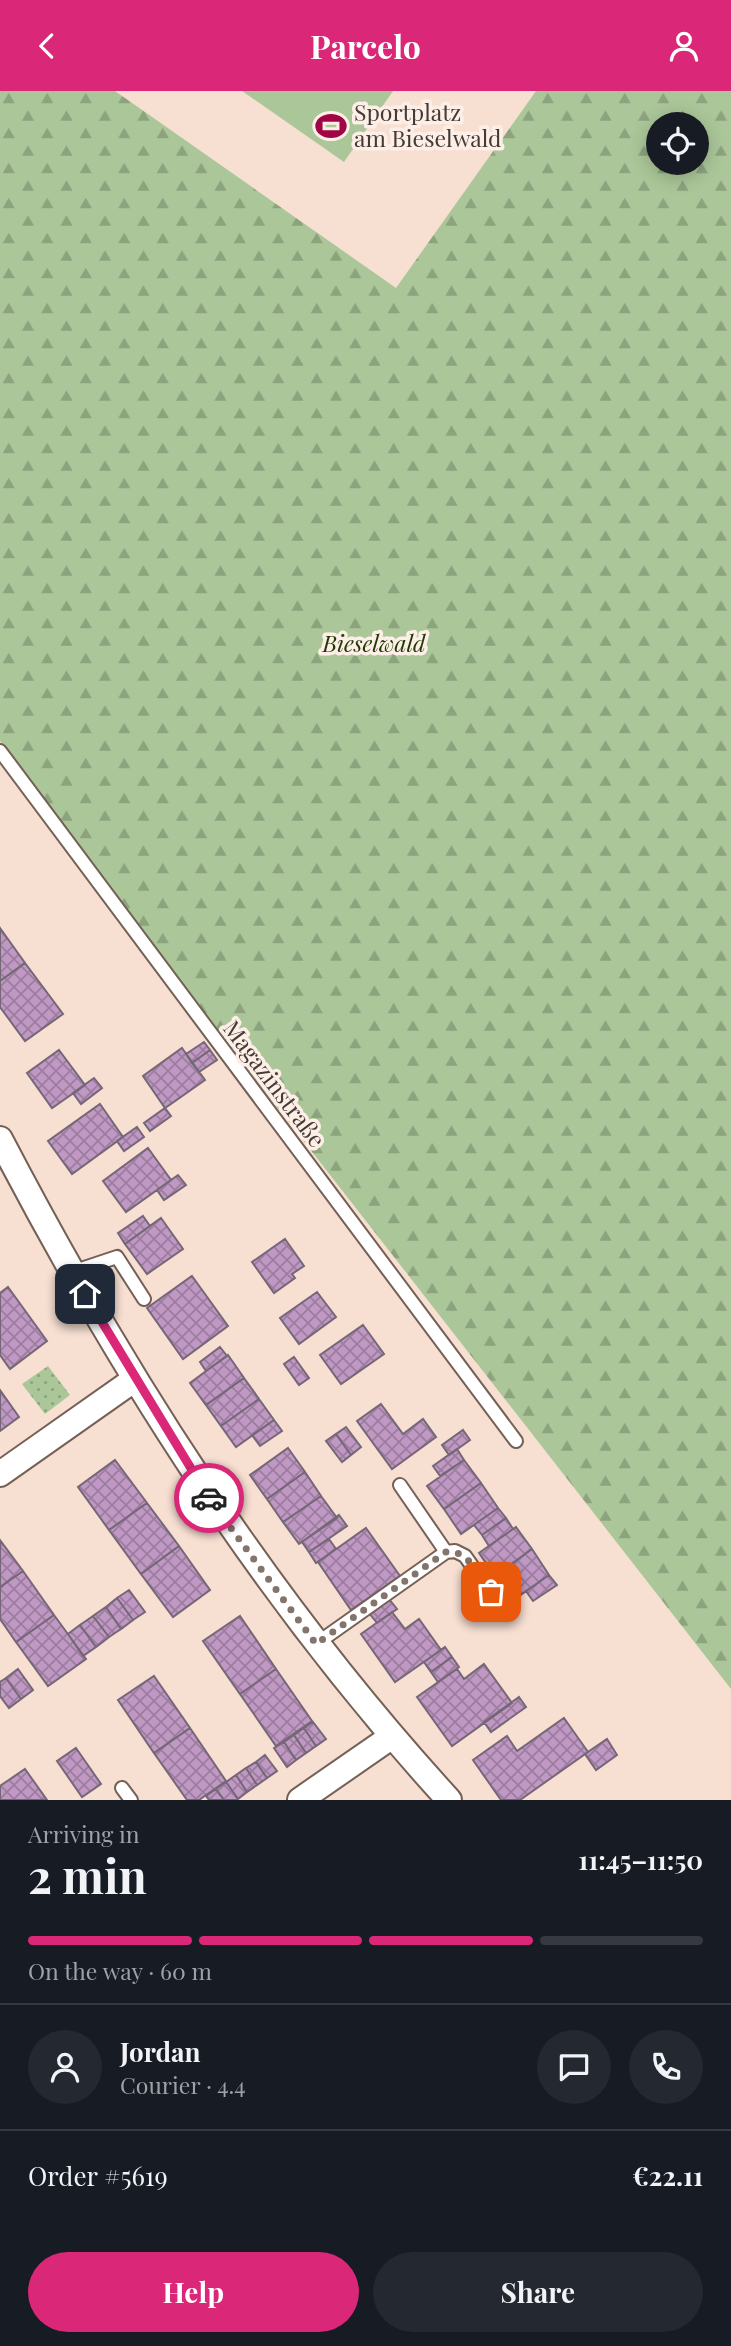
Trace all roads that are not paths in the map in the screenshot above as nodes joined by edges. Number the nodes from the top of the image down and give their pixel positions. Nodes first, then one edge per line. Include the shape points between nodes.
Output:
1 (0, 751) edge
2 (0, 1139) edge
3 (72, 1272) junction
4 (144, 1299) dead end
5 (135, 1380) junction
6 (516, 1441) dead end
7 (0, 1474) edge
8 (400, 1485) dead end
9 (446, 1552) junction
10 (504, 1611) dead end
11 (316, 1644) junction
12 (391, 1737) junction
13 (122, 1788) dead end
14 (131, 1800) edge
15 (300, 1800) edge
16 (449, 1800) edge

1 - 6 lane, Magazinstraße
2 - 3 street
3 - 4 lane via 117,1257
3 - 5 street
5 - 7 street
5 - 11 street via 213,1503
8 - 9 lane
9 - 10 lane via 465,1556
9 - 11 lane
11 - 12 street
12 - 15 street
12 - 16 street
13 - 14 lane

